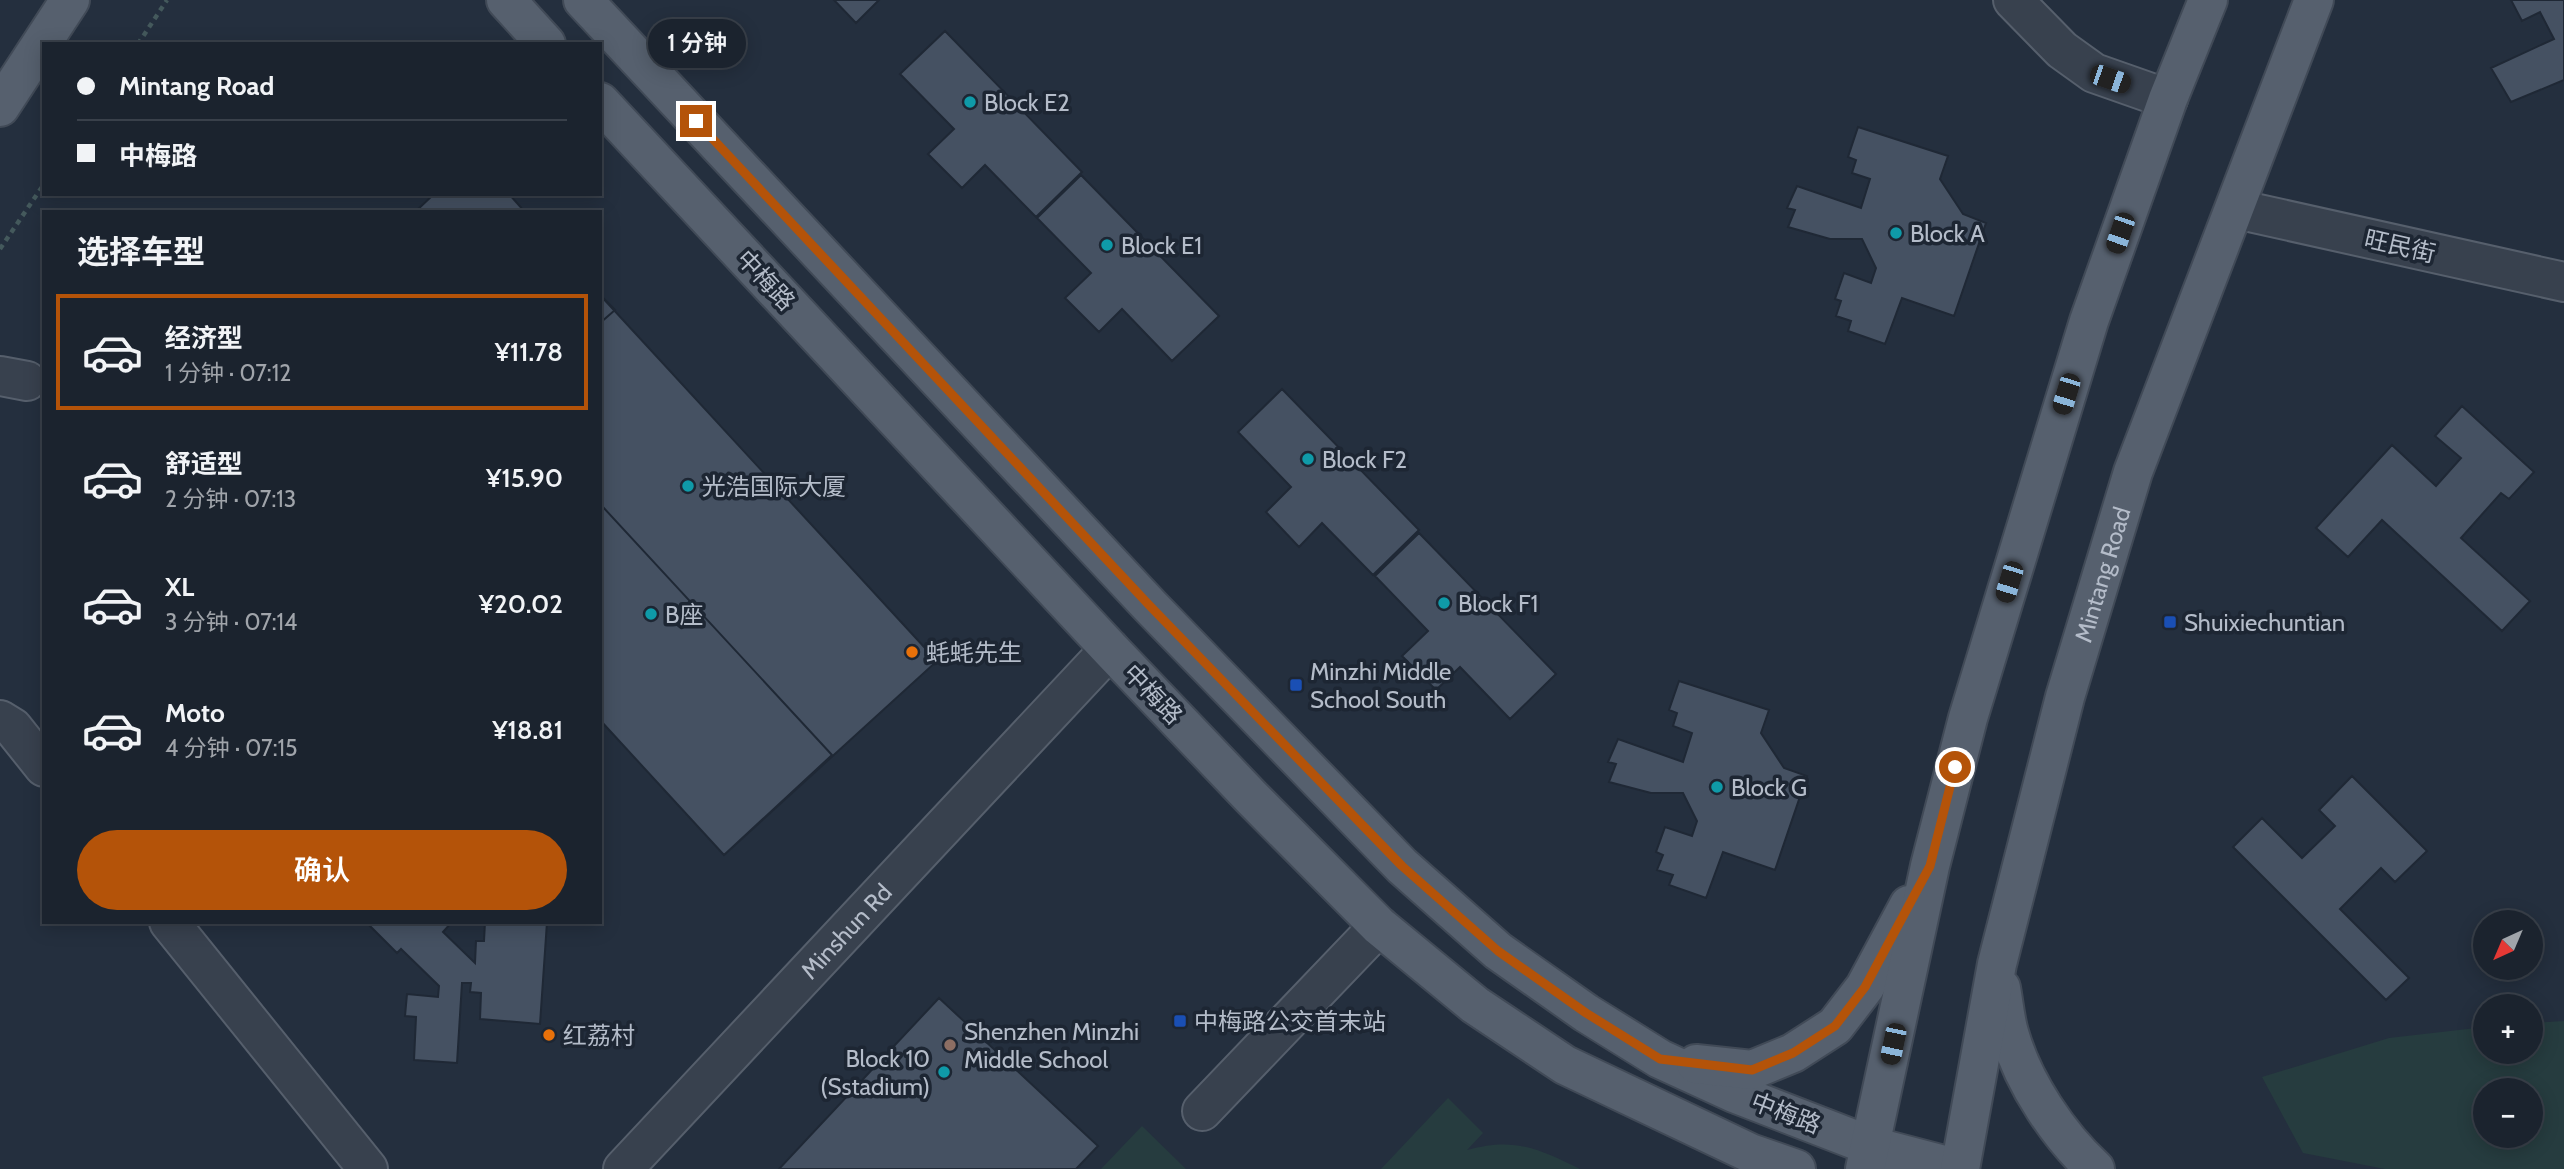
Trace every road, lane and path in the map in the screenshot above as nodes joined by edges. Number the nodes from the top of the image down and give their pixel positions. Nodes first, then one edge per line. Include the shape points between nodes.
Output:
1 (70, 0) edge
2 (167, 0) edge
3 (506, 0) edge
4 (583, 0) edge
5 (2013, 0) edge
6 (2208, 0) edge
7 (2314, 0) edge
8 (43, 42) edge
9 (139, 42) edge
10 (544, 42) edge
11 (42, 43) edge
12 (2168, 99) junction
13 (602, 104) edge
14 (0, 107) edge
15 (42, 187) edge
16 (2236, 209) junction
17 (0, 249) edge
18 (2564, 282) edge
19 (1110, 649) junction
20 (0, 720) edge
21 (42, 764) edge
22 (1930, 866) junction
23 (171, 924) edge
24 (1380, 926) junction
25 (1997, 964) junction
26 (1660, 1059) junction
27 (1202, 1111) dead end
28 (1674, 1118) junction
29 (1868, 1158) edge
30 (368, 1169) edge
31 (623, 1169) edge
32 (1727, 1169) edge
33 (1796, 1169) edge
34 (1959, 1169) edge
35 (2095, 1169) edge

1 - 8 main road
2 - 9 path
3 - 10 main road
4 - 26 main road, 中梅路 via 1141,596 1402,866 1498,951
5 - 12 street via 2062,50 2094,73
6 - 12 main road
7 - 16 main road, Mintang Road
11 - 14 main road
12 - 22 main road via 2089,321 2044,466 1968,718
13 - 19 main road, 中梅路
15 - 17 path
16 - 18 street, 旺民街
16 - 25 main road, Mintang Road via 2133,472 2065,697
19 - 24 main road, 中梅路
19 - 31 street
20 - 21 street via 13,728
22 - 26 main road via 1865,987 1835,1026 1793,1053 1752,1070
22 - 29 main road
23 - 30 street
24 - 27 street
24 - 28 main road, 中梅路 via 1475,1004 1565,1065
25 - 34 main road, Mintang Road
25 - 35 main road via 2010,1037 2027,1077 2067,1139
26 - 29 main road, 中梅路
28 - 32 main road
28 - 33 main road, 中梅路
29 - 34 main road, 中梅路

